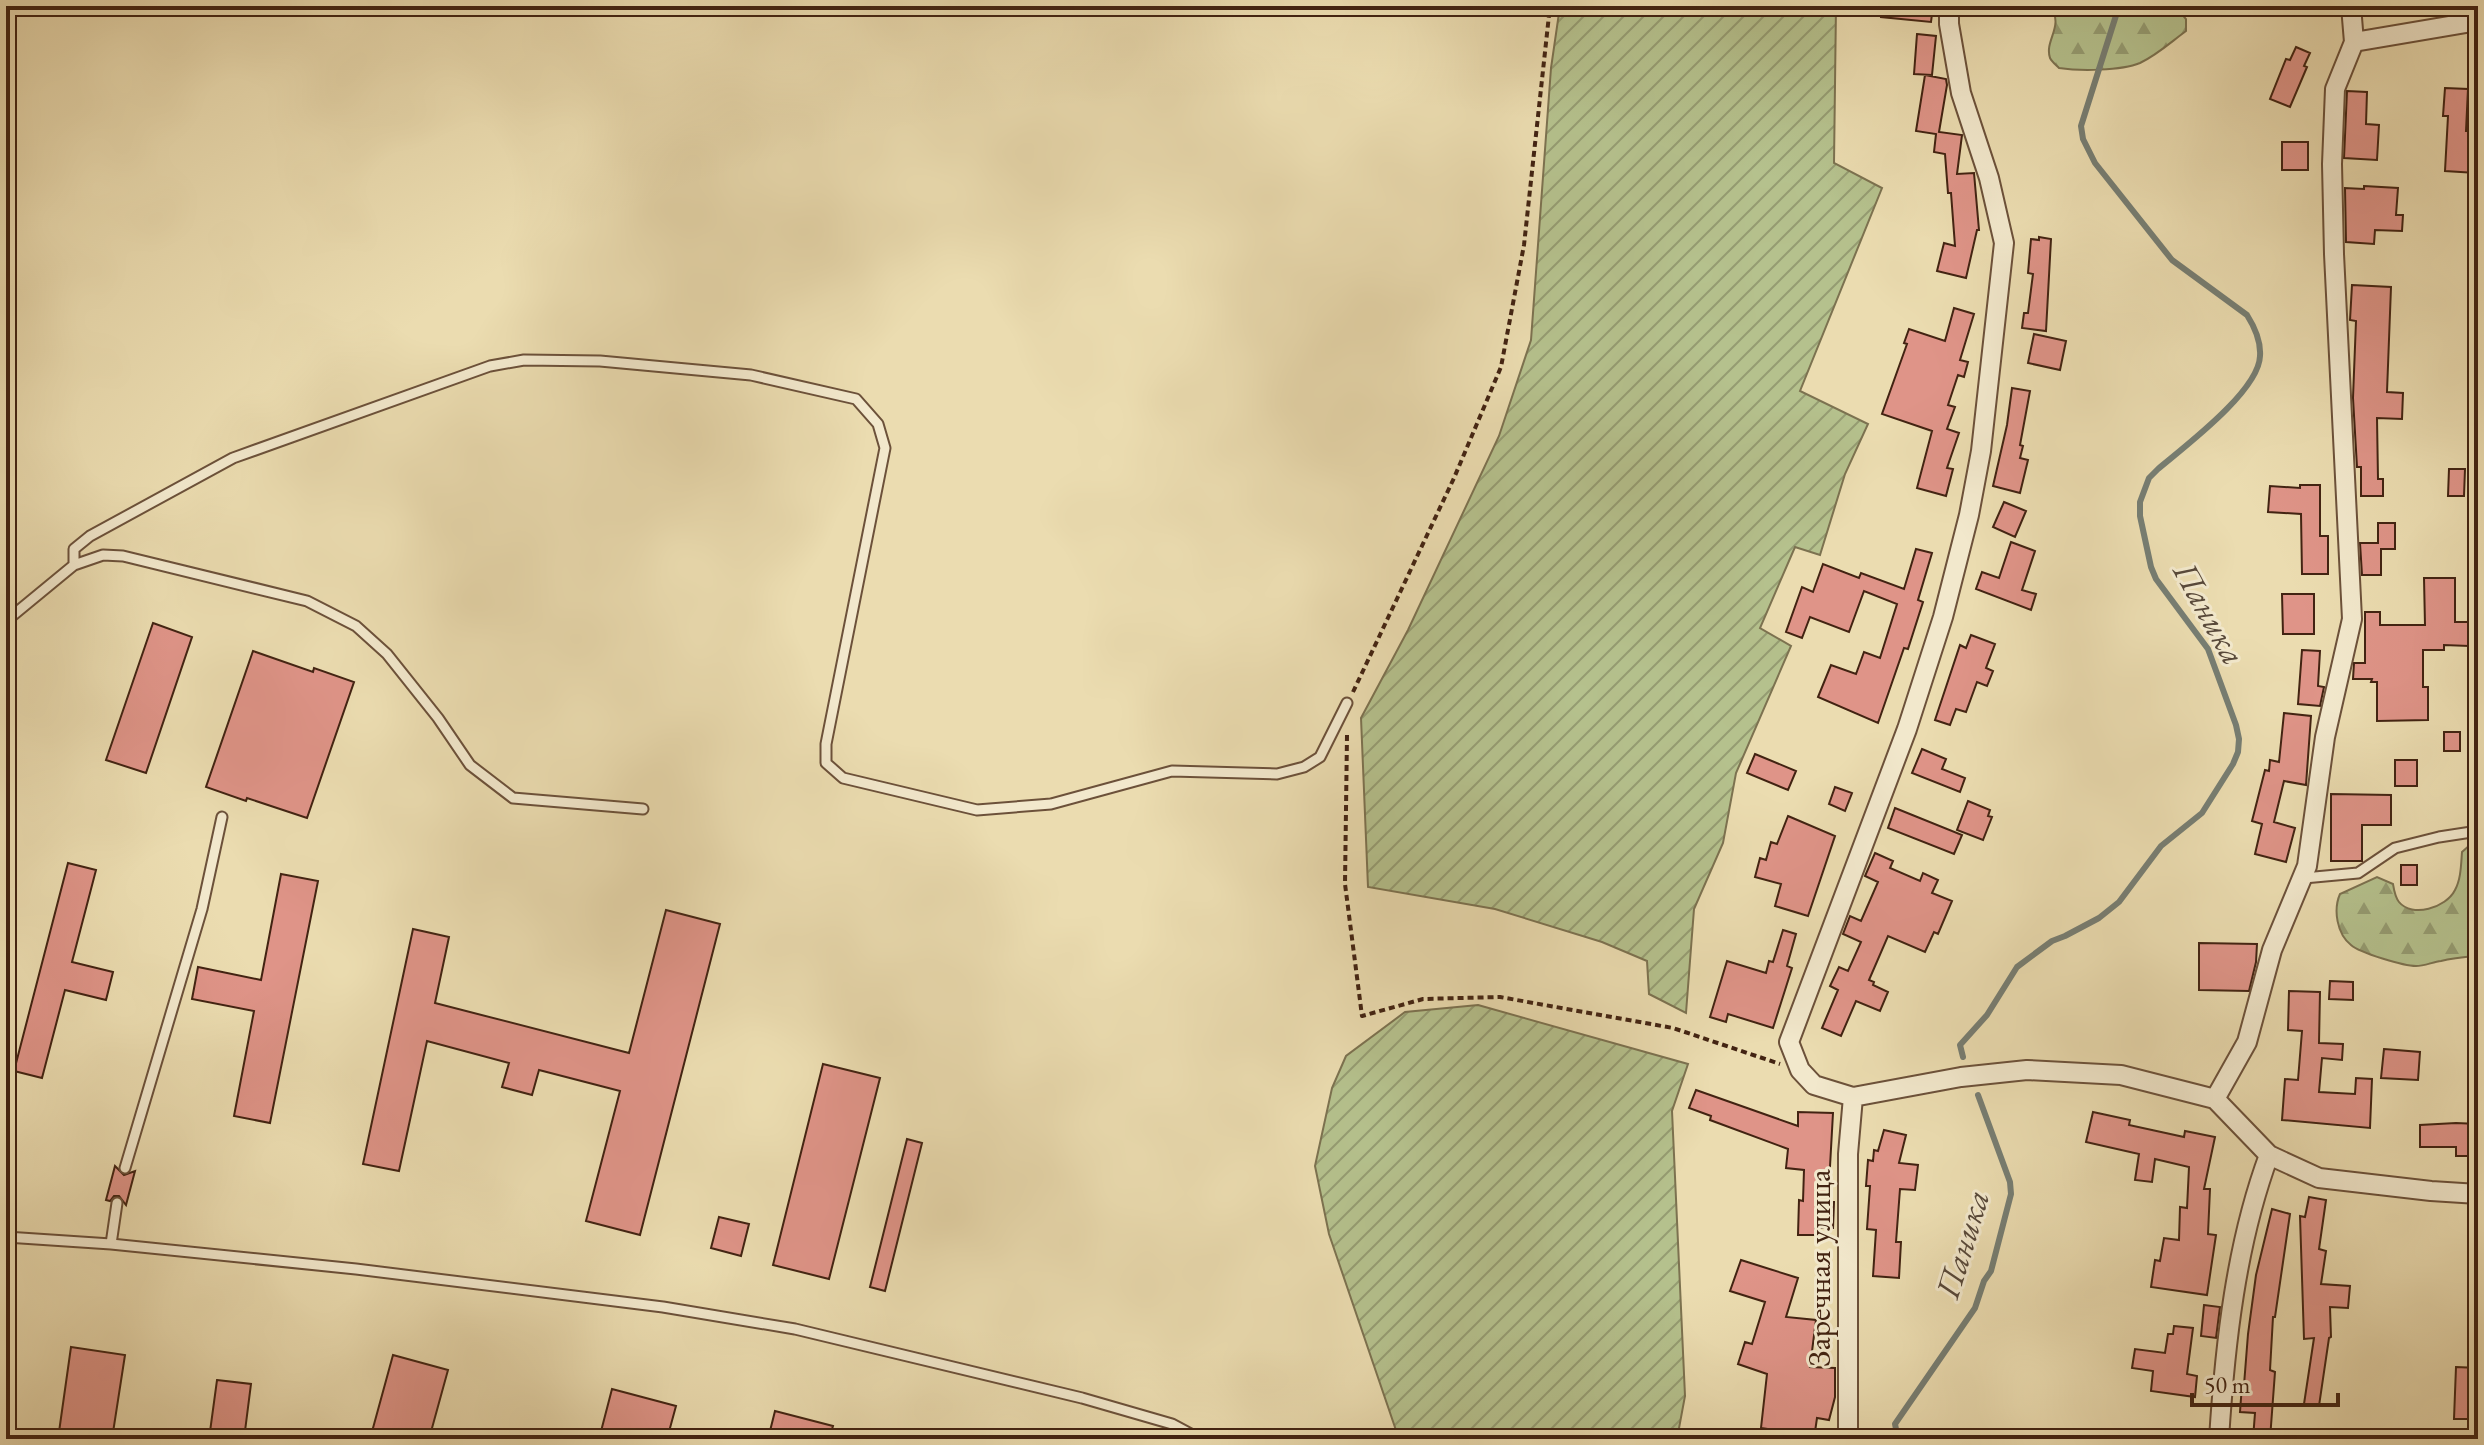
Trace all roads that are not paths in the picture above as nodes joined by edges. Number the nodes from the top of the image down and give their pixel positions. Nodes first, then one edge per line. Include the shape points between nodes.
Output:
1 (1949, 6) edge
2 (2351, 6) edge
3 (2478, 21) edge
4 (2354, 42) junction
5 (74, 565) junction
6 (6, 621) edge
7 (1347, 703) road end
8 (643, 809) dead end
9 (222, 817) dead end
10 (2478, 831) edge
11 (2302, 878) junction
12 (1853, 1097) junction
13 (2215, 1099) junction
14 (2269, 1155) junction
15 (125, 1168) dead end
16 (2478, 1194) edge
17 (117, 1203) dead end
18 (6, 1237) edge
19 (111, 1244) junction
20 (1200, 1439) edge
21 (1848, 1439) edge
22 (2219, 1439) edge

1 - 12 street via 1961,93 2004,243 1981,451 1947,602 1912,715 1789,1042 1800,1070 1814,1085
2 - 4 street
3 - 4 street
4 - 11 street via 2335,89 2332,164 2352,619 2325,737
5 - 6 lane
5 - 7 lane via 74,549 90,536 233,458 490,366 524,360 600,361 751,375 856,399 878,424 885,448 826,744 826,763 843,778 977,810 1051,804 1172,771 1277,774 1320,757
5 - 8 lane via 103,555 123,556 307,601 356,626 387,654 470,765 513,798
9 - 15 lane via 202,909
10 - 11 lane via 2395,848 2358,873
11 - 13 street via 2272,950 2247,1042
12 - 13 street via 2027,1070 2121,1075
12 - 21 street, Заречная улица via 1848,1154
13 - 14 street
14 - 16 street via 2319,1178
14 - 22 street via 2253,1197 2225,1352
17 - 19 lane
18 - 19 lane
19 - 20 lane via 465,1281 795,1329 1082,1398 1172,1424

